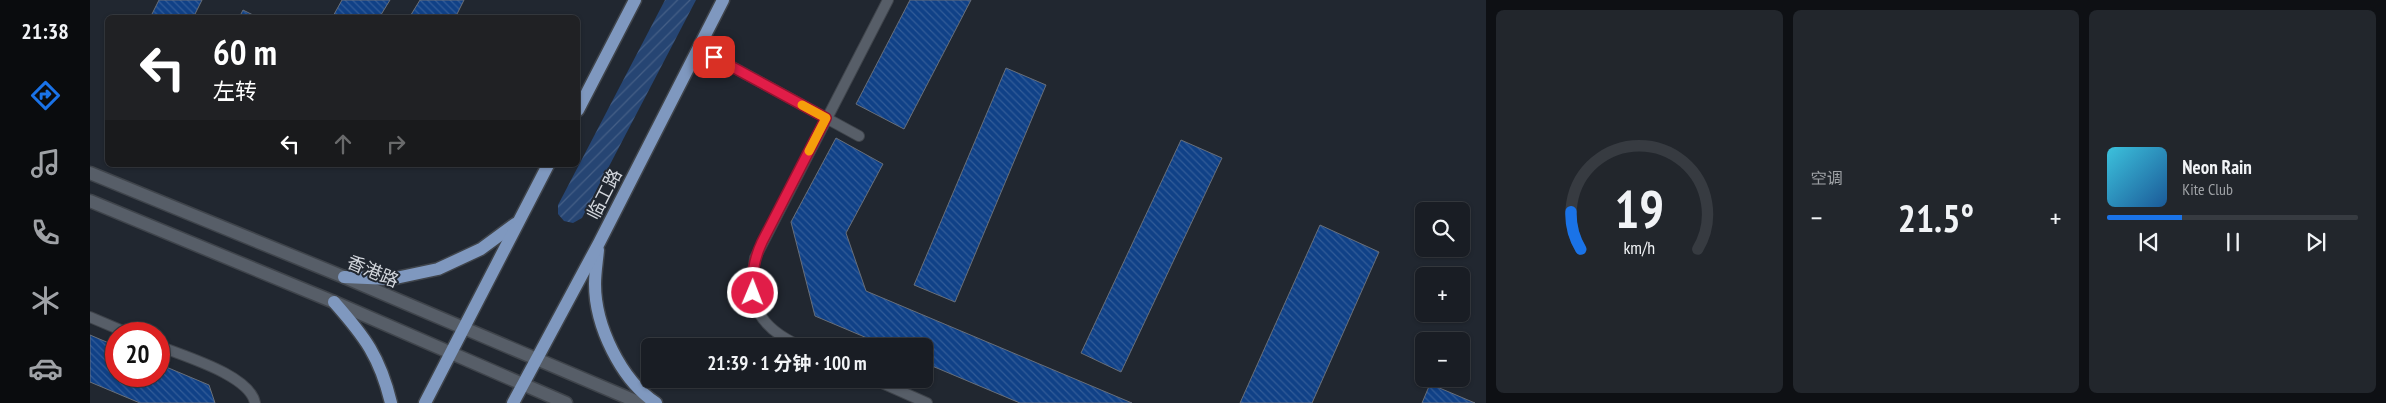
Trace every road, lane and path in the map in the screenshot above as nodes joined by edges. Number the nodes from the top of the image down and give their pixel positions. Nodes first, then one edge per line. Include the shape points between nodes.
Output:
1 (635, 0) edge
2 (723, 0) edge
3 (888, 0) edge
4 (698, 48) junction
5 (580, 106) edge
6 (826, 118) junction
7 (859, 136) dead end
8 (547, 167) edge
9 (90, 173) edge
10 (90, 201) edge
11 (519, 221) junction
12 (599, 243) junction
13 (344, 277) junction
14 (334, 302) junction
15 (90, 317) edge
16 (105, 323) edge
17 (464, 328) junction
18 (783, 338) edge
19 (170, 351) edge
20 (451, 353) junction
21 (537, 359) junction
22 (523, 384) junction
23 (893, 388) edge
24 (255, 403) edge
25 (391, 403) edge
26 (425, 403) edge
27 (513, 403) edge
28 (566, 403) edge
29 (640, 403) edge
30 (656, 403) edge
31 (926, 403) edge

1 - 5 main road
2 - 4 main road, 临工路
3 - 6 lane
4 - 6 lane
4 - 12 main road, 临工路
6 - 7 lane
6 - 18 lane via 755,258 752,274 755,303 768,326
8 - 11 main road
9 - 13 main road, 香港路
10 - 14 main road
11 - 13 main road via 481,250 438,269 391,278
11 - 17 main road
12 - 21 main road, 临工路
12 - 30 main road via 595,285 602,327 620,365
13 - 17 main road, 香港路
14 - 20 main road
14 - 25 main road via 364,336 384,375
15 - 16 lane
17 - 20 main road
17 - 21 main road, 香港路
19 - 24 lane via 232,376 246,386
20 - 22 main road
20 - 26 main road
21 - 22 main road, 临工路
21 - 29 main road, 香港路
22 - 27 main road, 临工路
22 - 28 main road
23 - 31 lane

